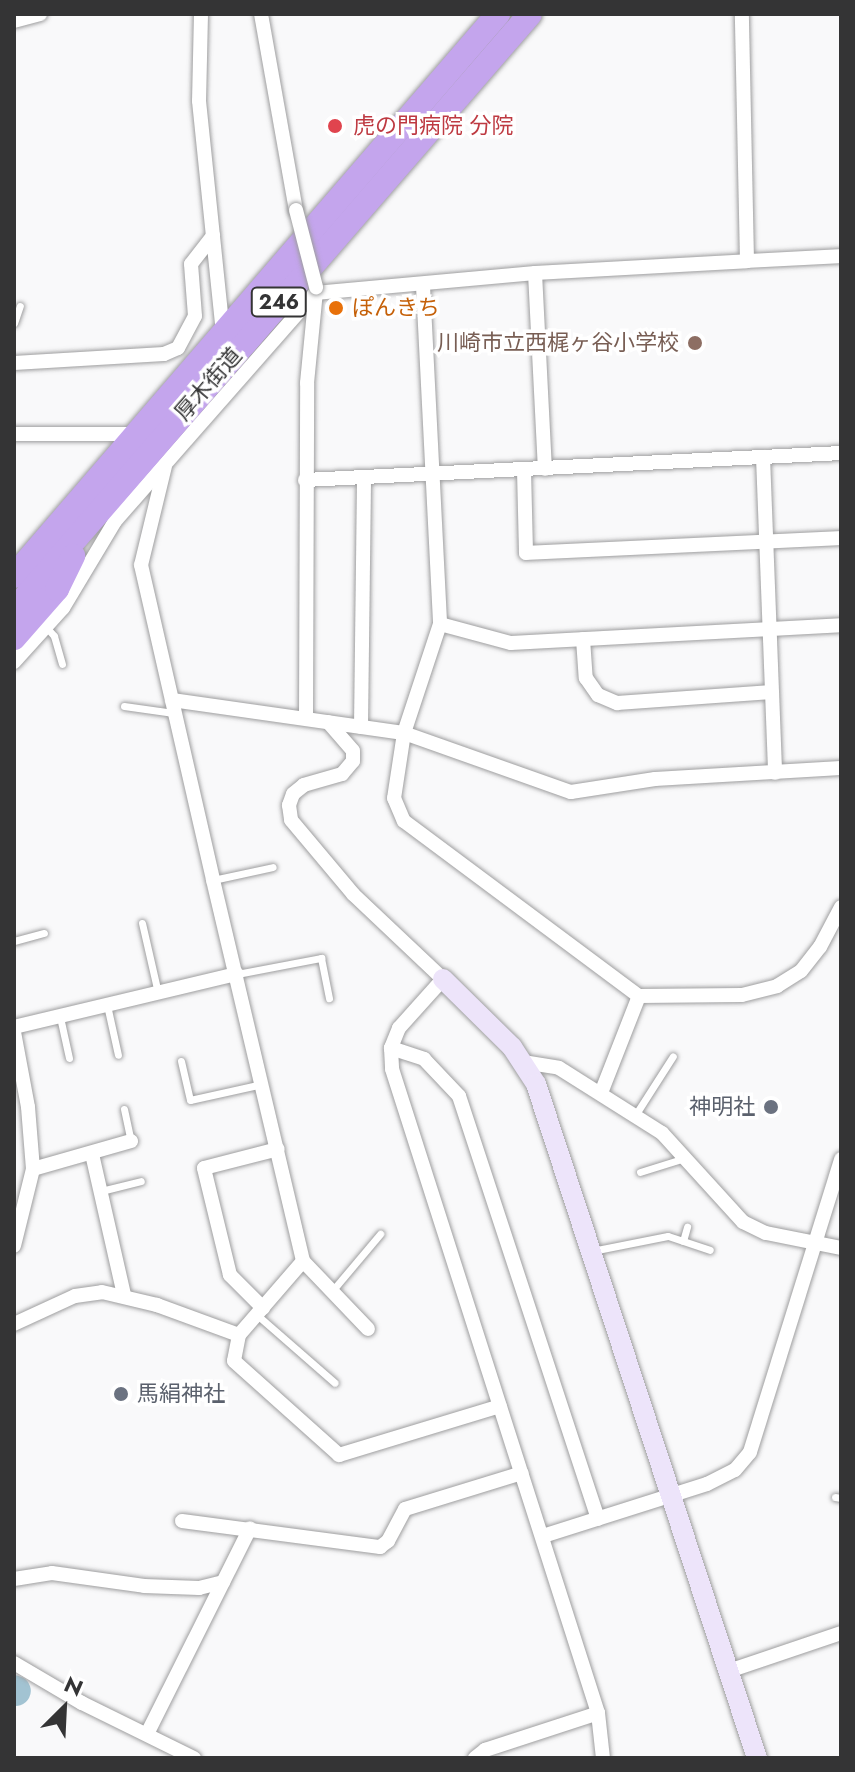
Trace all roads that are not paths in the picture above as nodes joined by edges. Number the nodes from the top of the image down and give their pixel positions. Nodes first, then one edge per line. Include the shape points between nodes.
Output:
1 (40, 14) edge
2 (201, 14) edge
3 (261, 14) edge
4 (498, 14) edge
5 (530, 14) edge
6 (742, 14) edge
7 (14, 21) edge
8 (213, 236) junction
9 (841, 256) edge
10 (747, 261) junction
11 (535, 273) junction
12 (423, 286) junction
13 (316, 290) junction
14 (20, 306) dead end
15 (14, 323) edge
16 (223, 332) junction
17 (14, 363) edge
18 (14, 434) edge
19 (137, 434) junction
20 (841, 453) edge
21 (763, 457) junction
22 (166, 462) junction
23 (545, 469) junction
24 (524, 470) junction
25 (433, 475) junction
26 (364, 478) junction
27 (305, 480) junction
28 (79, 520) junction
29 (841, 538) edge
30 (766, 542) junction
31 (14, 550) edge
32 (18, 588) edge
33 (440, 624) junction
34 (841, 625) edge
35 (46, 627) junction
36 (769, 628) junction
37 (14, 638) edge
38 (583, 639) junction
39 (14, 662) edge
40 (62, 664) dead end
41 (772, 692) junction
42 (124, 706) dead end
43 (174, 706) junction
44 (306, 718) junction
45 (328, 722) junction
46 (361, 727) junction
47 (404, 733) junction
48 (841, 768) edge
49 (775, 773) junction
50 (273, 867) dead end
51 (213, 880) junction
52 (841, 907) edge
53 (142, 923) dead end
54 (44, 933) dead end
55 (14, 941) edge
56 (237, 974) junction
57 (443, 979) junction
58 (158, 993) junction
59 (639, 996) junction
60 (329, 998) dead end
61 (107, 1005) junction
62 (60, 1016) junction
63 (14, 1029) edge
64 (391, 1048) junction
65 (118, 1055) dead end
66 (673, 1056) dead end
67 (69, 1058) dead end
68 (181, 1061) dead end
69 (523, 1062) junction
70 (262, 1084) junction
71 (601, 1093) junction
72 (124, 1109) dead end
73 (634, 1117) junction
74 (131, 1141) joint
75 (278, 1149) junction
76 (92, 1154) junction
77 (685, 1158) junction
78 (841, 1159) edge
79 (33, 1169) junction
80 (640, 1172) dead end
81 (141, 1181) dead end
82 (101, 1191) junction
83 (687, 1227) dead end
84 (16, 1229) edge
85 (380, 1234) dead end
86 (683, 1241) junction
87 (813, 1243) junction
88 (14, 1246) edge
89 (841, 1248) edge
90 (710, 1250) dead end
91 (592, 1251) junction
92 (303, 1261) junction
93 (331, 1291) junction
94 (124, 1295) junction
95 (260, 1312) junction
96 (14, 1324) edge
97 (368, 1329) dead end
98 (239, 1335) junction
99 (335, 1383) dead end
100 (500, 1406) junction
101 (522, 1473) junction
102 (672, 1496) junction
103 (598, 1519) junction
104 (182, 1521) dead end
105 (250, 1528) junction
106 (543, 1536) junction
107 (14, 1579) edge
108 (223, 1582) junction
109 (841, 1633) edge
110 (14, 1663) edge
111 (729, 1671) junction
112 (598, 1713) junction
113 (147, 1734) junction
114 (194, 1758) edge
115 (475, 1758) edge
116 (603, 1758) edge
117 (757, 1758) edge

1 - 7 street
2 - 8 street via 199,101
3 - 13 street, bridge
4 - 16 highway, 厚木街道 / 246
5 - 28 highway, 厚木街道 / 246
6 - 10 street
8 - 16 street
8 - 17 street via 191,264 195,316 178,348 164,354
9 - 10 street
10 - 11 street
11 - 12 street
11 - 23 street
12 - 13 street
12 - 25 street
13 - 22 street
13 - 27 street
14 - 15 lane
16 - 19 highway, 厚木街道 / 246
18 - 19 street
19 - 28 highway, 厚木街道 / 246
20 - 21 street
21 - 23 street
21 - 30 street
22 - 35 street via 115,521
22 - 43 street via 141,565
23 - 24 street
24 - 25 street
24 - 30 street via 526,553
25 - 26 street
25 - 33 street
26 - 27 street
26 - 46 street
27 - 44 street
28 - 31 highway
28 - 32 highway, 厚木街道 / 246
28 - 37 highway via 57,589
29 - 30 street
30 - 36 street
33 - 38 street via 511,643
33 - 47 street
34 - 36 street
35 - 39 street
35 - 40 lane
36 - 38 street
36 - 41 street
38 - 41 street via 586,678 598,695 617,703
41 - 49 street
42 - 43 lane
43 - 44 street
43 - 51 street
44 - 45 street
45 - 46 street
45 - 57 street via 353,751 353,761 342,774 304,785 293,794 291,820 353,894
46 - 47 street
47 - 49 street via 571,792 655,779
47 - 59 street via 394,798 404,821
48 - 49 street
50 - 51 lane
51 - 56 street
52 - 59 street via 801,971 777,986 742,995
53 - 58 lane
54 - 55 lane
56 - 58 street
56 - 60 lane via 321,958
56 - 70 street
57 - 64 street via 399,1028
57 - 69 street
58 - 61 street
59 - 71 street
61 - 62 street
61 - 65 lane
62 - 63 street
62 - 67 lane
63 - 79 street
64 - 100 street via 400,1104 469,1288
64 - 103 street via 424,1059 459,1096
66 - 73 lane
68 - 70 lane via 190,1100
69 - 71 street via 559,1068
69 - 91 street via 546,1109
70 - 75 street
71 - 73 street
72 - 74 lane
73 - 77 street via 662,1133
74 - 76 street
75 - 92 street
75 - 95 street via 204,1168 230,1275
76 - 79 street
76 - 82 street
77 - 80 lane
77 - 87 street via 743,1222
78 - 87 street
79 - 84 street
81 - 82 lane
82 - 94 street
83 - 86 lane
84 - 88 street
85 - 93 lane
86 - 90 lane
86 - 91 lane via 668,1236
87 - 89 street
87 - 102 street via 750,1452 735,1470
91 - 102 street
92 - 93 street
92 - 95 street
93 - 97 street
94 - 96 street via 75,1296
94 - 98 street
95 - 98 street
95 - 99 lane
98 - 100 street via 234,1361 339,1455
100 - 101 street
101 - 105 street via 405,1509 380,1547
101 - 106 street
102 - 103 street
102 - 111 street
103 - 106 street
104 - 105 street
105 - 108 street
106 - 112 street
107 - 108 street via 52,1573 144,1586 199,1588
108 - 113 street
109 - 111 street
110 - 113 street
111 - 117 street
112 - 115 street via 485,1750
112 - 116 street
113 - 114 street

